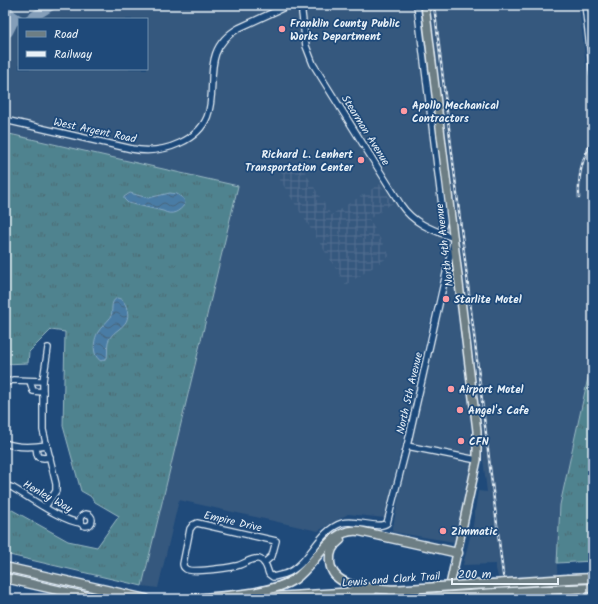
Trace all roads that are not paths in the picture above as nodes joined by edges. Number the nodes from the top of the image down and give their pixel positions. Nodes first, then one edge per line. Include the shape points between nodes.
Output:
1 (289, 5) edge
2 (301, 5) edge
3 (417, 5) edge
4 (425, 5) edge
5 (585, 5) edge
6 (431, 52) junction
7 (423, 53) junction
8 (593, 74) edge
9 (5, 120) edge
10 (441, 233) junction
11 (454, 238) junction
12 (48, 348) dead end
13 (30, 381) junction
14 (43, 381) junction
15 (5, 383) edge
16 (43, 392) junction
17 (5, 443) edge
18 (47, 445) junction
19 (36, 446) junction
20 (407, 446) junction
21 (50, 456) junction
22 (477, 460) junction
23 (5, 485) edge
24 (45, 507) junction
25 (81, 523) dead end
26 (457, 556) junction
27 (264, 563) junction
28 (5, 567) edge
29 (5, 578) edge
30 (593, 578) edge
31 (593, 588) edge
32 (395, 590) junction
33 (97, 599) edge
34 (146, 599) edge
35 (192, 599) edge
36 (239, 599) edge
37 (408, 599) edge
38 (447, 599) edge

1 - 9 street, West Argent Road via 235,31 222,41 212,62 212,98 207,117 196,132 176,144 157,150 137,150
2 - 10 street, Stearman Avenue via 306,46 319,75 407,212 419,223
3 - 7 street
4 - 6 main road, North 4th Avenue
5 - 8 street
6 - 7 street
6 - 11 main road, North 4th Avenue
7 - 10 street via 444,224
10 - 11 street, Stearman Avenue
11 - 20 street, North 5th Avenue
11 - 22 main road, North 4th Avenue via 477,431
12 - 14 street
13 - 14 street
13 - 15 street via 13,380
13 - 16 street via 33,391
14 - 16 street
16 - 18 street via 43,430
17 - 19 street
18 - 19 street
18 - 21 street
19 - 21 street via 38,456
20 - 22 street
20 - 27 street, North 5th Avenue via 388,523 382,526 346,522 332,528 298,565 285,574 273,577 268,574
21 - 24 street via 56,491
22 - 26 main road, North 4th Avenue
23 - 24 street, Henley Way
24 - 25 street, Henley Way via 76,523
26 - 32 highway via 359,535 344,537 335,544 330,555 330,563 334,574 340,580 364,587
26 - 35 highway via 359,531 346,531 335,537 300,575 282,586 269,590
26 - 38 main road, North 4th Avenue
27 - 27 street, Empire Drive via 272,556 276,541 197,523 190,529 183,564 188,570 237,566 256,559
28 - 34 highway
29 - 33 highway
30 - 32 highway, Lewis and Clark Trail, bridge
31 - 37 highway, Lewis and Clark Trail, bridge
32 - 36 highway, Lewis and Clark Trail

